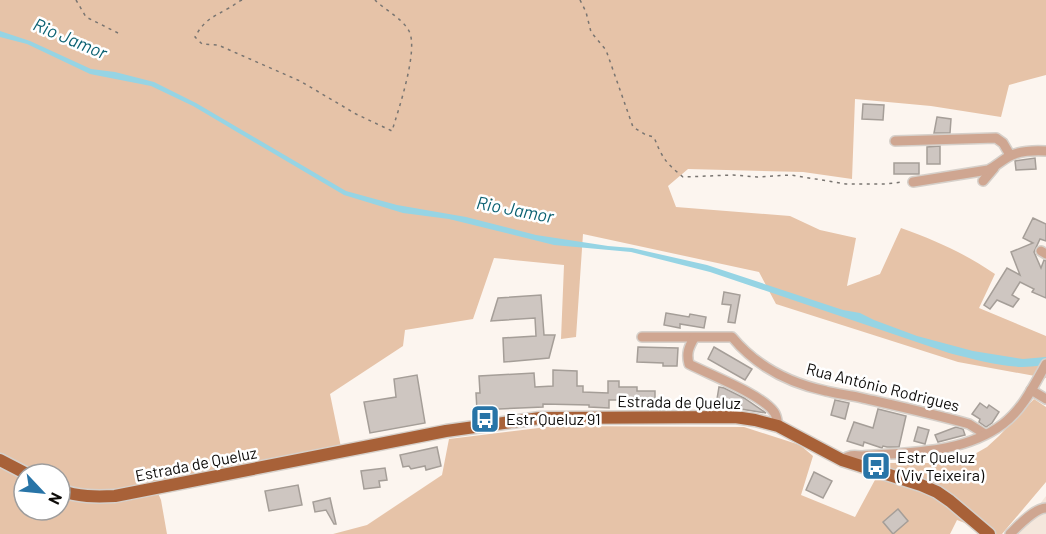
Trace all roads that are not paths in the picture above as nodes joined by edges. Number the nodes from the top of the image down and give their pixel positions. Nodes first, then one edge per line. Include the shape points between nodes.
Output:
1 (895, 141) dead end
2 (1046, 151) edge
3 (1010, 155) junction
4 (995, 167) junction
5 (983, 181) dead end
6 (913, 182) road end
7 (642, 337) dead end
8 (694, 338) junction
9 (1046, 364) edge
10 (1031, 390) junction
11 (1044, 394) edge
12 (778, 426) junction
13 (985, 435) junction
14 (842, 460) junction
15 (72, 494) edge
16 (1046, 508) edge
17 (989, 534) edge
18 (1010, 534) edge

1 - 3 street via 996,138
2 - 3 street
3 - 4 street
4 - 5 street
4 - 6 street
7 - 8 street, Rua António Rodrigues
8 - 12 street via 687,357 689,364 754,395 774,412
8 - 13 street, Rua António Rodrigues via 732,337 756,361 799,383 969,424
9 - 10 street
10 - 11 street
10 - 13 street via 1004,423
12 - 14 main road, Estrada de Queluz
12 - 15 main road, Estrada de Queluz via 735,417 540,418 446,431 115,496
13 - 14 street via 942,449 847,456
14 - 17 main road, Estrada de Queluz via 914,481 937,492
16 - 18 street

